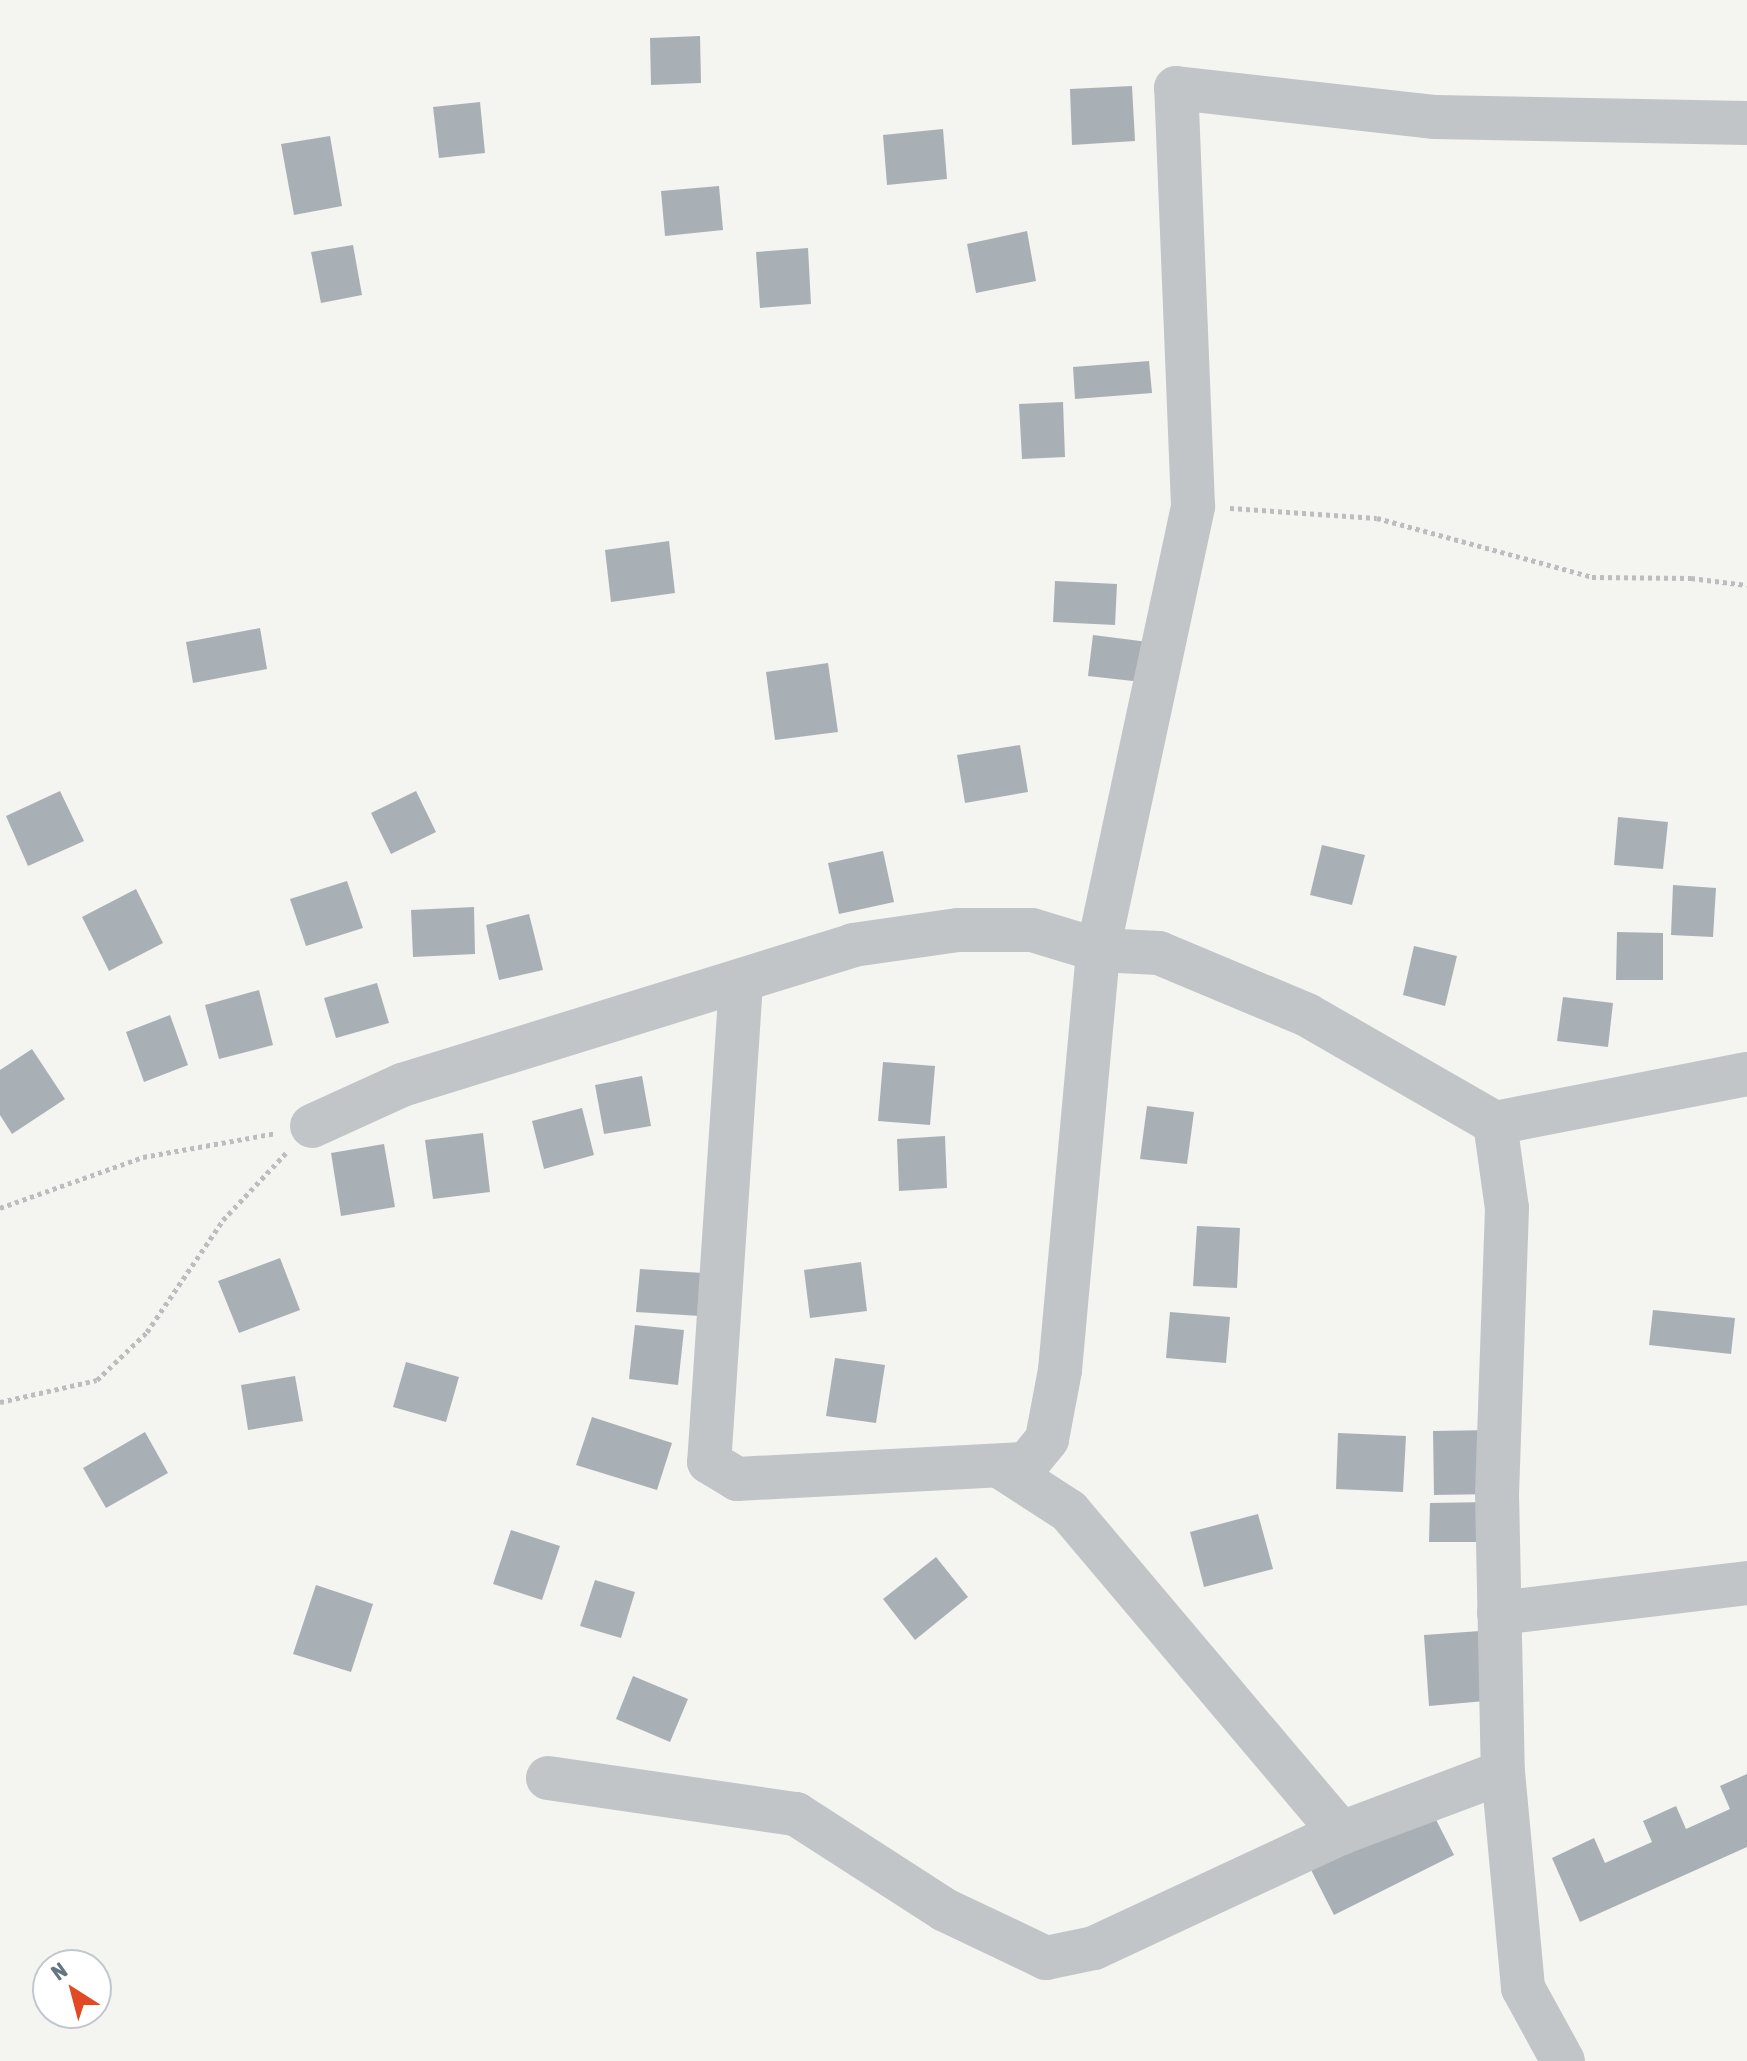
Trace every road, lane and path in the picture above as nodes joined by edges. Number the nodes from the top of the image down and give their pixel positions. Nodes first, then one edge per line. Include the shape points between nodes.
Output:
1 (1747, 123) edge
2 (1193, 506) junction
3 (1747, 585) edge
4 (1098, 950) junction
5 (741, 983) junction
6 (1747, 1074) edge
7 (1495, 1123) junction
8 (312, 1126) junction
9 (0, 1208) edge
10 (0, 1402) edge
11 (1004, 1469) junction
12 (1747, 1583) edge
13 (1499, 1613) junction
14 (1503, 1772) junction
15 (548, 1778) dead end
16 (1341, 1833) junction
17 (1563, 2061) edge

1 - 2 street via 1435,117 1176,88
2 - 3 path via 1377,518 1592,577 1691,578
2 - 4 street
4 - 5 street via 1032,930 958,930 853,945
4 - 7 street via 1159,953 1307,1015
4 - 11 street via 1060,1370 1047,1439 1027,1464
5 - 8 street via 402,1085
5 - 11 street via 709,1462 737,1479
6 - 7 street
7 - 13 street via 1507,1208 1497,1493
8 - 9 path via 143,1157
8 - 10 path via 223,1220 147,1332 97,1380
11 - 16 street via 1069,1511
12 - 13 street
13 - 14 street
14 - 16 street
14 - 17 street via 1523,1988
15 - 16 street via 796,1814 945,1910 1046,1958 1094,1948

